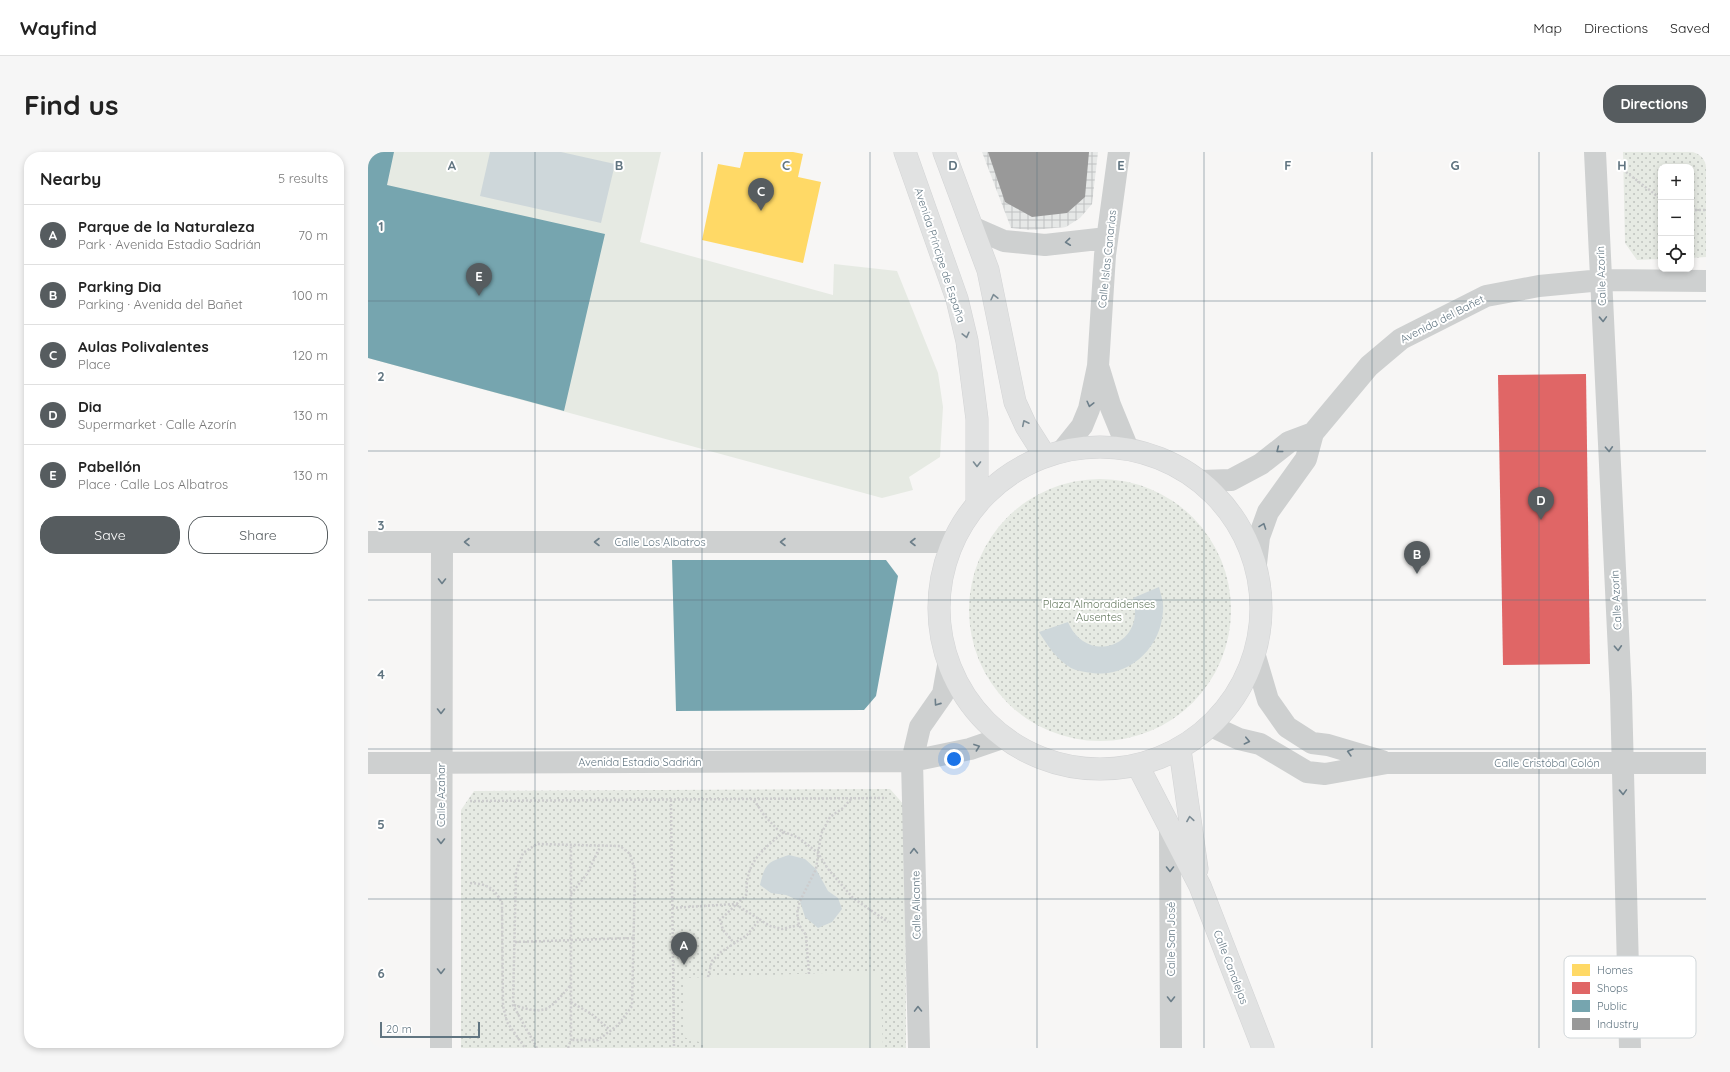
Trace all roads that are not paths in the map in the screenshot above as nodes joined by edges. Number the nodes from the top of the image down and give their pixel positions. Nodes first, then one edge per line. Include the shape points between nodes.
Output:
1 (905, 152) edge
2 (944, 152) edge
3 (1119, 152) edge
4 (1595, 152) edge
5 (972, 227) junction
6 (1107, 238) junction
7 (1602, 280) junction
8 (1706, 281) edge
9 (1098, 366) junction
10 (1313, 433) junction
11 (1128, 448) junction
12 (1054, 453) junction
13 (1201, 481) junction
14 (977, 503) junction
15 (368, 542) edge
16 (442, 542) junction
17 (952, 542) junction
18 (1256, 564) junction
19 (1255, 656) junction
20 (948, 666) junction
21 (1212, 726) junction
22 (1002, 738) junction
23 (1180, 750) junction
24 (912, 762) junction
25 (368, 763) edge
26 (441, 763) junction
27 (1387, 763) junction
28 (1622, 763) junction
29 (1706, 763) edge
30 (1138, 766) junction
31 (1170, 830) junction
32 (1200, 886) junction
33 (1627, 956) edge
34 (1630, 1038) edge
35 (441, 1048) edge
36 (919, 1048) edge
37 (1171, 1048) edge
38 (1263, 1048) edge
39 (1630, 1048) edge

1 -> 14 main road, Avenida Príncipe de España via 956,299 967,341 978,419
2 - 5 main road
3 - 6 street, Calle Islas Canarias
4 - 7 street, Calle Azorín
6 -> 5 street via 1045,245 1004,241
12 -> 5 main road via 1026,426 1015,402 988,270
6 - 9 street, Calle Islas Canarias
7 - 8 street, Avenida del Bañet
7 - 10 street, Avenida del Bañet via 1539,286 1486,296 1401,339 1369,366
7 -> 28 street, Calle Azorín
9 - 11 street, Calle Islas Canarias via 1110,405
9 -> 12 street, Calle Islas Canarias via 1089,409 1082,426
10 -> 13 street, Avenida del Bañet via 1289,442 1261,464 1231,480
18 -> 10 street, Avenida del Bañet via 1259,537 1268,512 1306,459
11 - 12 main road via 1099,446
11 - 13 main road via 1179,466
12 - 14 main road via 1008,475
13 - 18 main road via 1225,505 1240,527
14 - 17 main road
15 - 16 street, Calle Los Albatros
17 -> 16 street, Calle Los Albatros
16 -> 26 street, Calle Azahar
17 - 20 main road via 942,573 938,604 940,636
18 - 19 main road via 1262,610
19 - 21 main road via 1238,694
27 -> 19 street, Calle Cristóbal Colón via 1328,745 1312,743 1287,727 1268,700
20 - 22 main road via 970,706
20 -> 24 street via 943,694 920,727
21 - 23 main road
21 -> 27 street, Calle Cristóbal Colón via 1239,739 1260,744 1307,772 1325,774
24 -> 22 street, Avenida Estadio Sadrián via 970,749
22 - 30 main road via 1044,760 1090,770
23 - 30 main road
32 -> 23 main road, Calle Canalejas
24 - 26 street, Avenida Estadio Sadrián
36 -> 24 street, Calle Alicante
25 - 26 street, Avenida Estadio Sadrián
26 -> 35 street, Calle Azahar
27 - 28 street, Calle Cristóbal Colón
28 - 29 street, Calle Cristóbal Colón
28 -> 33 street, Calle Azorín
30 - 31 main road, Calle Canalejas
31 - 32 main road, Calle Canalejas
31 -> 37 street, Calle San José
32 - 38 main road, Calle Canalejas
34 -> 39 street, Calle Azorín

